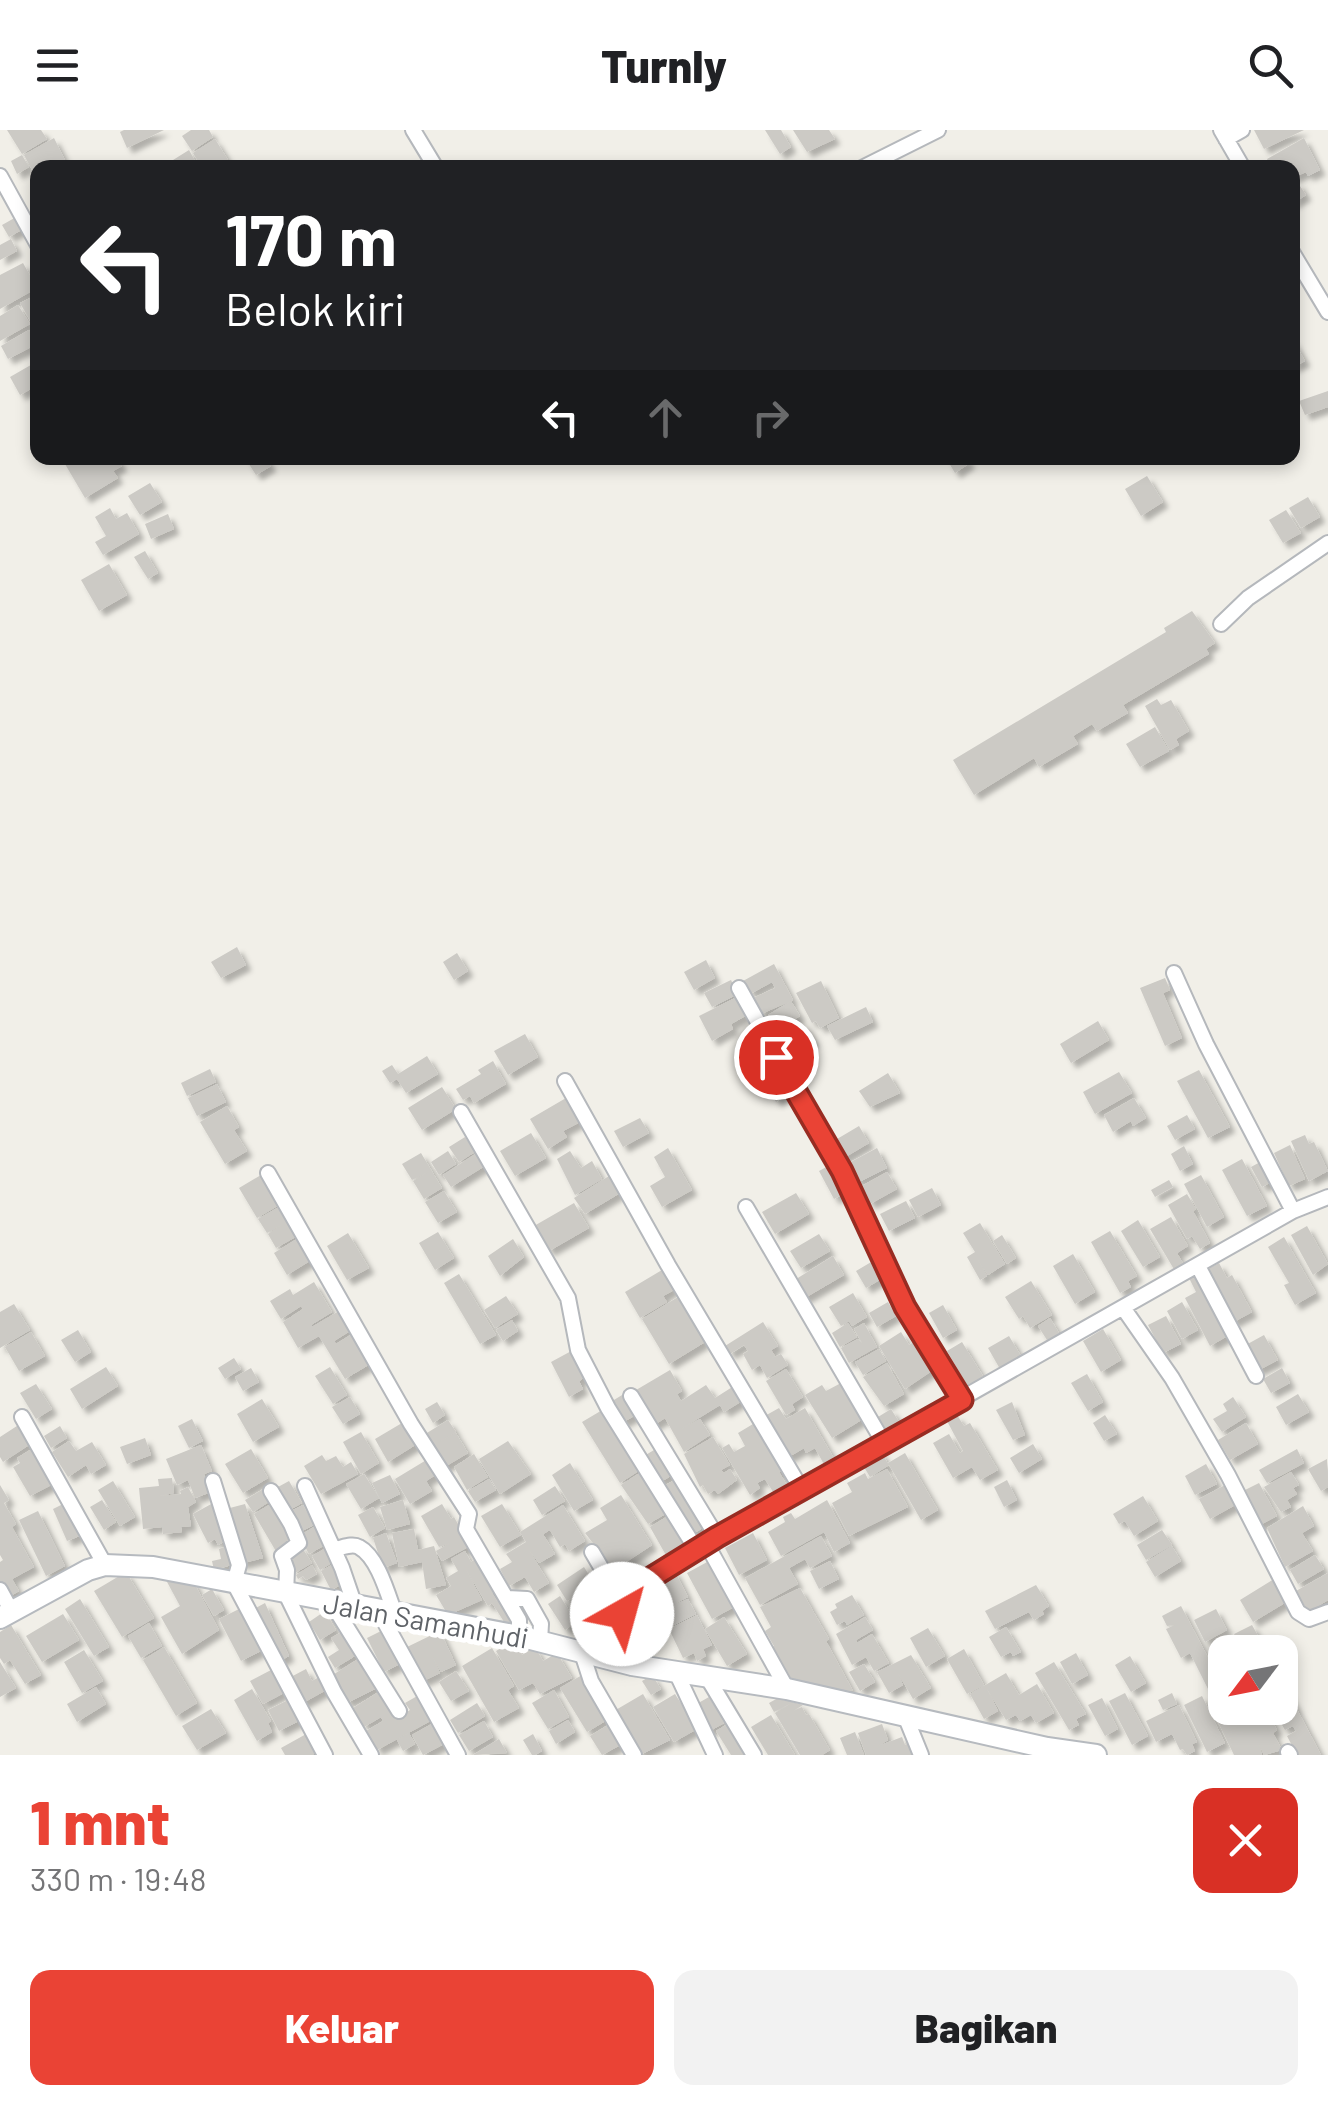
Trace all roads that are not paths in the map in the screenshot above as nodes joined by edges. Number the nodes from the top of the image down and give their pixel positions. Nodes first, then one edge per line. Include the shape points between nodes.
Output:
1 (413, 130) edge
2 (938, 130) edge
3 (1242, 130) edge
4 (1223, 134) edge
5 (431, 160) edge
6 (878, 160) edge
7 (1238, 160) edge
8 (0, 176) edge
9 (30, 231) edge
10 (1300, 265) edge
11 (1328, 312) edge
12 (1328, 543) edge
13 (1220, 624) dead end
14 (1174, 974) dead end
15 (738, 988) dead end
16 (566, 1081) dead end
17 (461, 1112) dead end
18 (268, 1173) dead end
19 (1328, 1197) edge
20 (746, 1207) dead end
21 (1293, 1212) junction
22 (1198, 1266) junction
23 (1124, 1309) junction
24 (1256, 1376) dead end
25 (630, 1396) dead end
26 (962, 1400) junction
27 (22, 1417) dead end
28 (884, 1445) junction
29 (214, 1481) dead end
30 (304, 1486) dead end
31 (802, 1490) junction
32 (271, 1491) dead end
33 (706, 1543) junction
34 (334, 1549) junction
35 (592, 1552) dead end
36 (105, 1565) junction
37 (234, 1584) junction
38 (0, 1590) edge
39 (286, 1594) junction
40 (506, 1598) junction
41 (331, 1602) junction
42 (622, 1603) junction
43 (355, 1606) junction
44 (387, 1612) junction
45 (1328, 1612) edge
46 (6, 1615) edge
47 (519, 1636) junction
48 (540, 1641) junction
49 (581, 1650) junction
50 (632, 1665) junction
51 (675, 1670) junction
52 (707, 1677) junction
53 (787, 1688) junction
54 (399, 1712) dead end
55 (906, 1718) junction
56 (1049, 1752) edge
57 (325, 1755) edge
58 (371, 1755) edge
59 (458, 1755) edge
60 (634, 1755) edge
61 (715, 1755) edge
62 (754, 1755) edge
63 (921, 1755) edge
64 (1096, 1755) edge

1 - 5 street
2 - 6 street
3 - 4 street
4 - 7 street
8 - 9 street
10 - 11 street
12 - 13 street
14 - 21 street
15 - 26 street via 842,1171 905,1307
16 - 31 street
17 - 33 street via 568,1298 578,1350 608,1408
18 - 40 street via 469,1514 466,1528
19 - 21 street
20 - 28 street
21 - 22 street
22 - 23 street
22 - 24 street
23 - 26 street
23 - 45 street via 1228,1475 1298,1612 1309,1619
25 - 33 street
26 - 28 street
27 - 36 street
28 - 31 street
29 - 37 street via 238,1565
30 - 34 street
31 - 33 street
32 - 39 street via 299,1543 282,1556
33 - 42 street
33 - 53 street
34 - 43 street
34 - 44 street via 353,1545 366,1554
35 - 42 street
36 - 37 street, Jalan Samanhudi
36 - 46 street, Jalan Samanhudi
37 - 39 street, Jalan Samanhudi
37 - 57 street
38 - 46 street
39 - 41 street, Jalan Samanhudi
39 - 58 street
40 - 47 street via 519,1620
40 - 48 street via 528,1599
41 - 43 street, Jalan Samanhudi
41 - 54 street
42 - 50 street
43 - 44 street, Jalan Samanhudi
44 - 47 street, Jalan Samanhudi
44 - 59 street
47 - 48 street, Jalan Samanhudi
48 - 49 street, Jalan Samanhudi
49 - 50 street, Jalan Samanhudi
49 - 60 street
50 - 51 street, Jalan Samanhudi
51 - 52 street, Jalan Samanhudi
51 - 61 street
52 - 53 street, Jalan Samanhudi
52 - 62 street
53 - 55 street, Jalan Samanhudi
55 - 56 street, Jalan Samanhudi
55 - 63 street
56 - 64 street, Jalan Samanhudi

